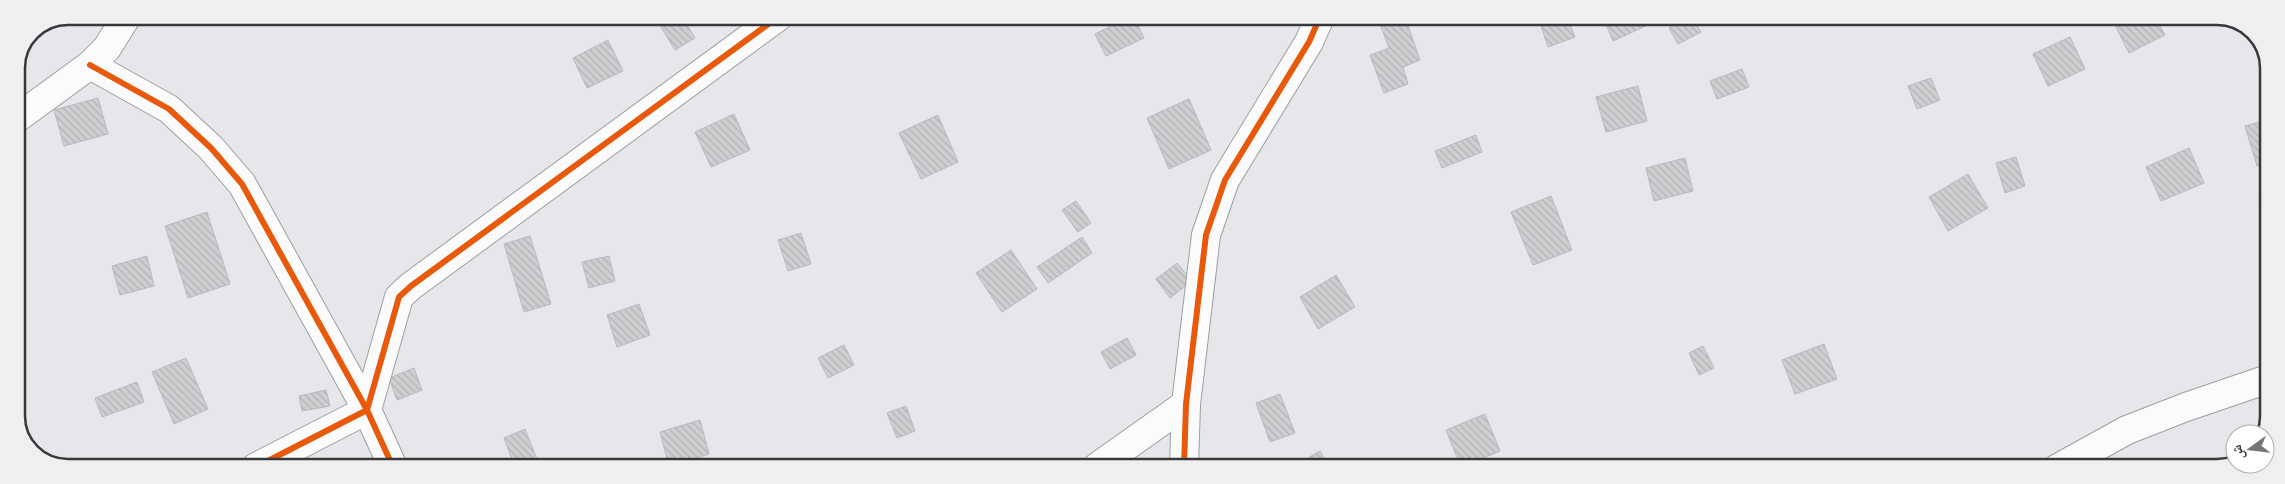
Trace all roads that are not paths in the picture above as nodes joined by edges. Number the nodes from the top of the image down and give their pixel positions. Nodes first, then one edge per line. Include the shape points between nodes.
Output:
1 (121, 25) edge
2 (767, 25) edge
3 (1316, 25) edge
4 (90, 65) junction
5 (25, 112) edge
6 (2260, 382) edge
7 (1186, 404) junction
8 (367, 410) junction
9 (272, 459) edge
10 (389, 459) edge
11 (1109, 459) edge
12 (1184, 459) edge
13 (2074, 459) edge

1 - 4 street
2 - 8 street via 410,286 399,297
3 - 7 street via 1225,180 1206,235
4 - 5 street
4 - 8 street via 168,109 211,148 242,184
6 - 13 street via 2127,430
7 - 11 street
7 - 12 street
8 - 9 street
8 - 10 street

